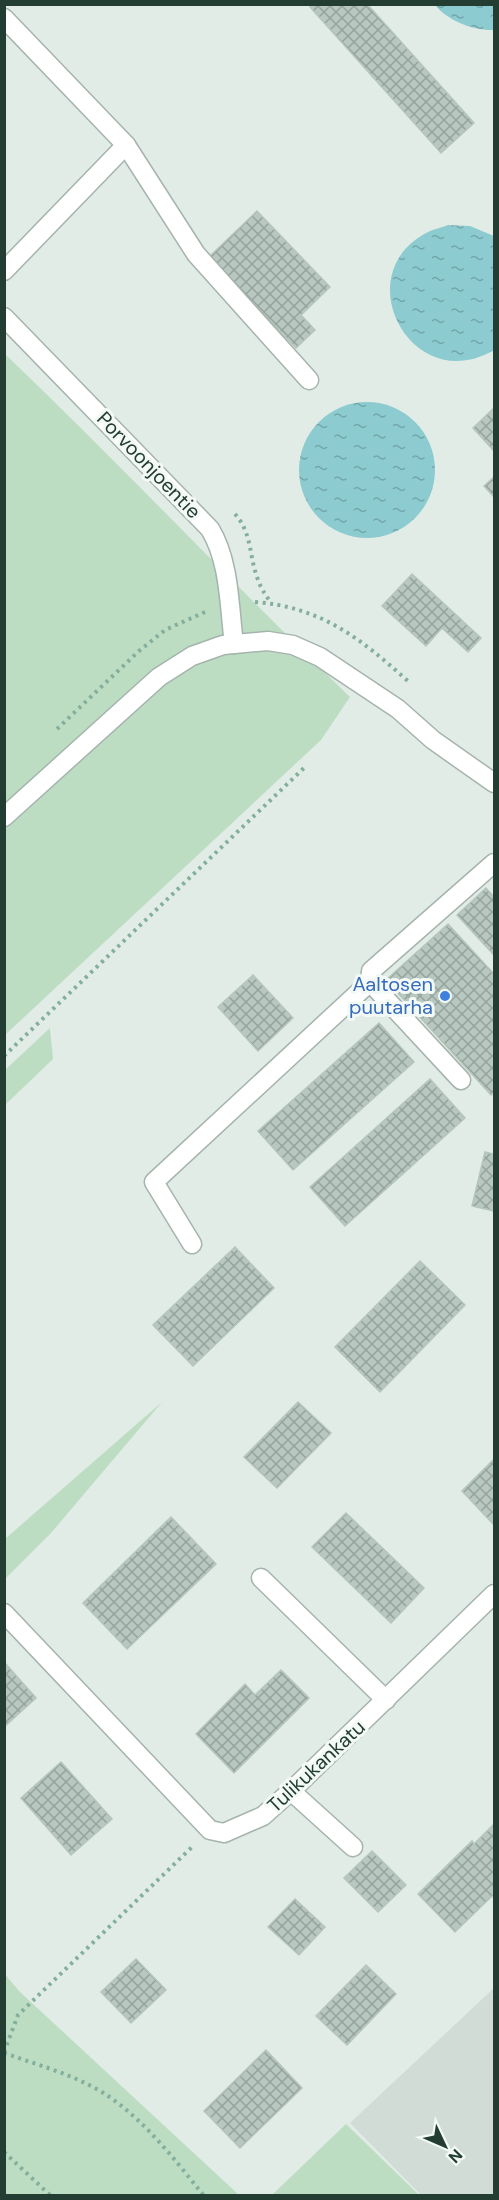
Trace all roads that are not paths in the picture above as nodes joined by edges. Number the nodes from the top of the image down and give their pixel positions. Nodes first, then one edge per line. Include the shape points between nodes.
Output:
1 (4, 18) edge
2 (126, 145) junction
3 (4, 271) edge
4 (4, 317) edge
5 (309, 380) dead end
6 (234, 644) junction
7 (492, 777) edge
8 (4, 817) edge
9 (495, 863) edge
10 (370, 982) junction
11 (461, 1080) dead end
12 (192, 1244) dead end
13 (261, 1578) dead end
14 (495, 1594) edge
15 (4, 1613) edge
16 (386, 1700) junction
17 (291, 1791) junction
18 (352, 1847) dead end

1 - 2 street
2 - 3 street
2 - 5 street via 196,254
4 - 6 street, Porvoonjoentie via 210,529 224,561
6 - 7 street via 268,641 293,645 320,657 398,710 433,740
6 - 8 street via 192,656 159,677
9 - 10 street via 371,971
10 - 11 street
10 - 12 street via 154,1182
13 - 16 street
14 - 16 street, Tulikukankatu
15 - 17 street, Tulikukankatu via 210,1830 224,1833 263,1816
16 - 17 street, Tulikukankatu
17 - 18 street

